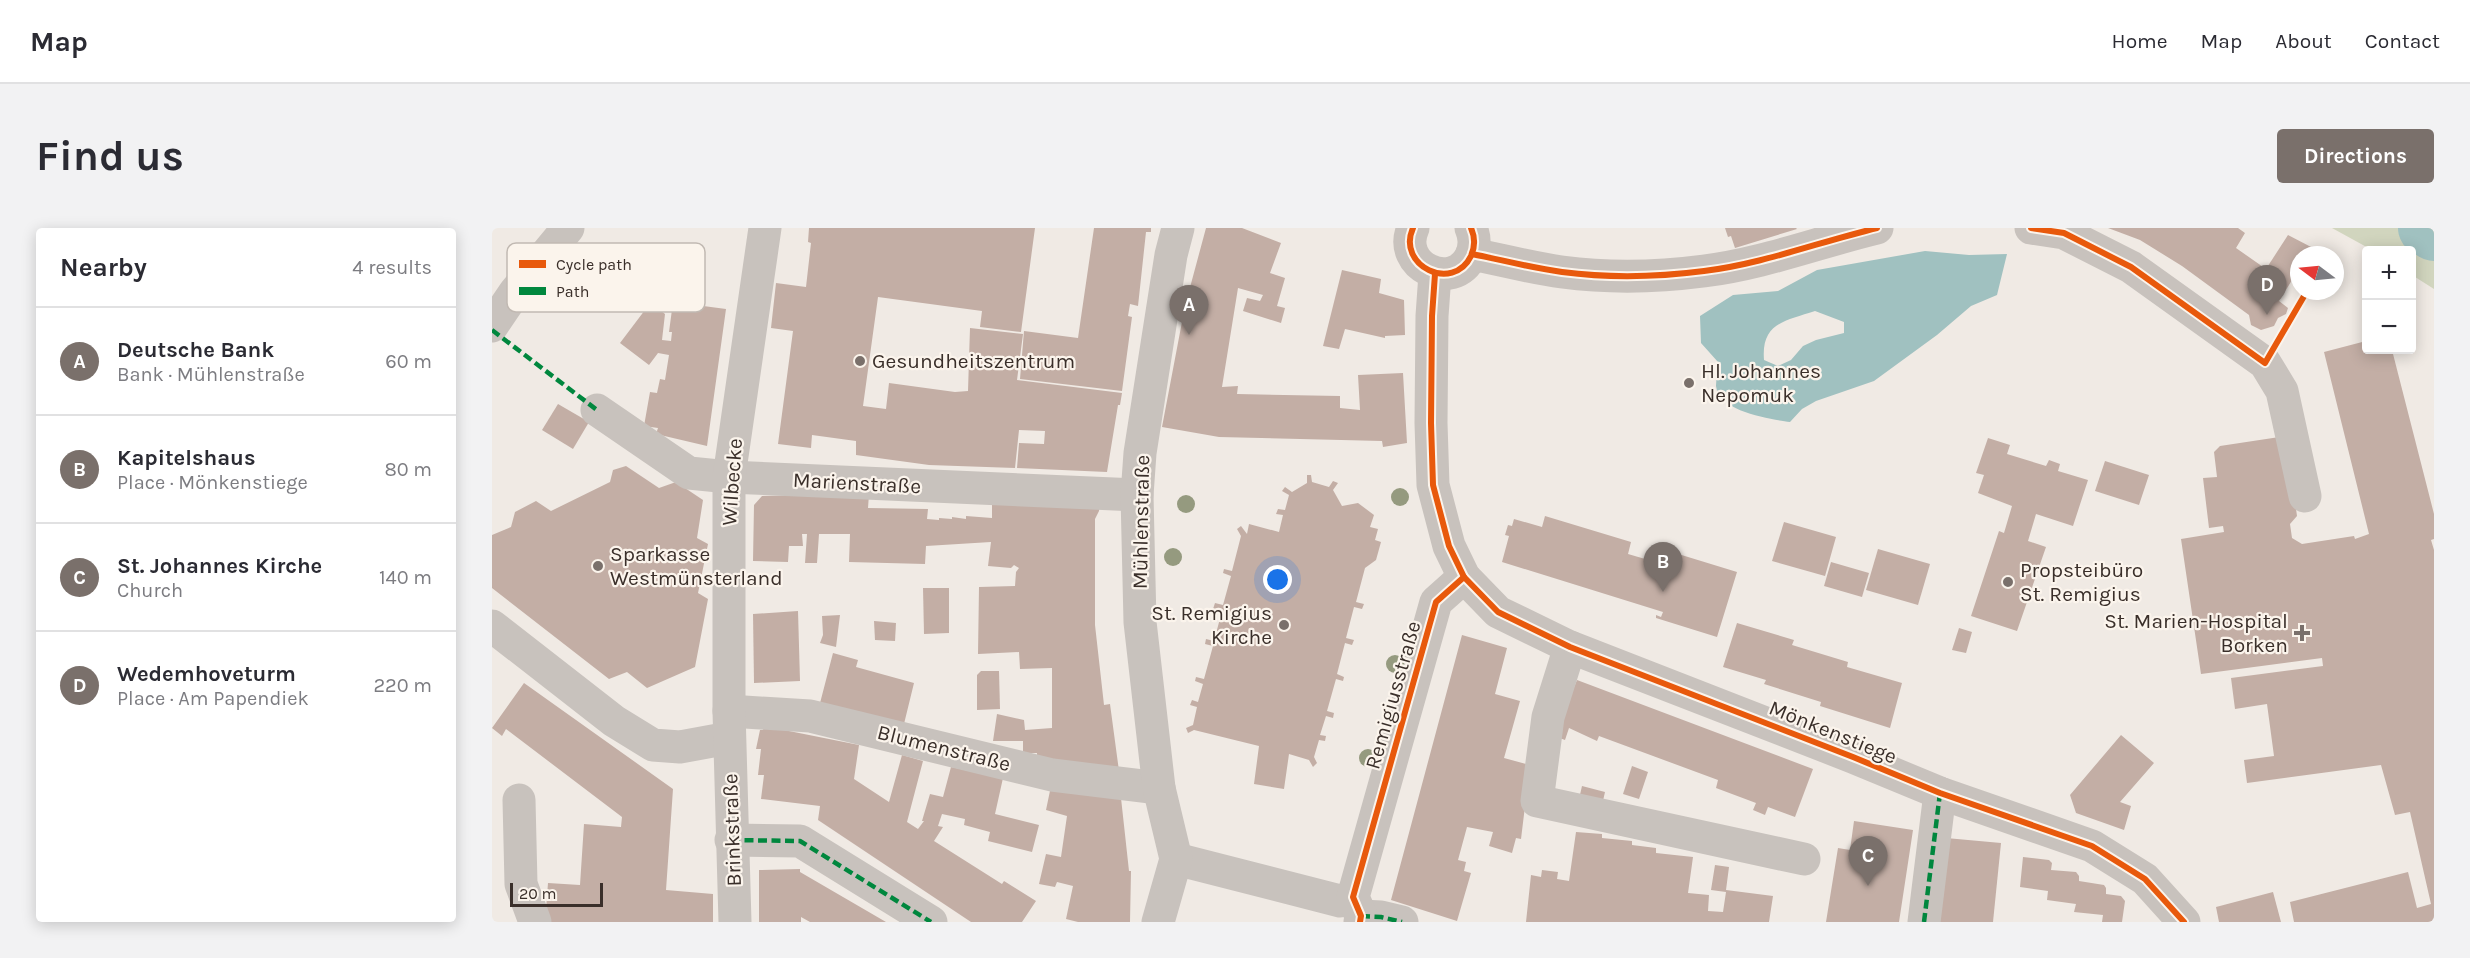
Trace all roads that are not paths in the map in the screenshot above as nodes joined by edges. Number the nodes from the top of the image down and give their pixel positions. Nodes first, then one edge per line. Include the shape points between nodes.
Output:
1 (568, 228) edge
2 (765, 228) edge
3 (1178, 228) edge
4 (1876, 228) edge
5 (2031, 228) edge
6 (1408, 229) edge
7 (1472, 241) edge
8 (556, 243) edge
9 (1435, 274) junction
10 (507, 304) edge
11 (492, 326) edge
12 (597, 410) dead end
13 (729, 477) junction
14 (1137, 495) junction
15 (2305, 496) dead end
16 (1464, 578) junction
17 (492, 626) edge
18 (1570, 648) junction
19 (729, 724) junction
20 (1159, 788) junction
21 (1940, 793) junction
22 (519, 800) dead end
23 (731, 840) junction
24 (1176, 859) junction
25 (1804, 860) dead end
26 (1358, 912) edge
27 (535, 922) edge
28 (735, 922) edge
29 (931, 922) edge
30 (1158, 922) edge
31 (1402, 922) edge
32 (1924, 922) edge
33 (2184, 922) edge

1 - 8 street
2 - 13 street, Wilbecke
3 - 14 street, Mühlenstraße via 1140,453
4 - 7 street via 1759,261 1704,271 1611,276 1563,272
5 - 15 street via 2064,233 2132,267 2265,363 2282,392
6 - 9 street via 1411,253 1417,263
7 - 9 street via 1468,261 1454,272
9 - 16 street via 1433,484 1449,546
10 - 11 street
12 - 13 street, Marienstraße via 689,473
13 - 14 street, Marienstraße
13 - 19 street, Wilbecke
14 - 20 street, Mühlenstraße via 1140,622
16 - 18 street, Mönkenstiege via 1498,612
16 - 26 street, Remigiusstraße via 1436,602
17 - 19 street, Blumenstraße via 614,721 653,745 680,747
18 - 21 street, Mönkenstiege
18 - 25 street via 1548,717 1537,801
19 - 20 street, Blumenstraße via 810,716 1052,775
19 - 23 street, Brinkstraße
20 - 24 street, Mühlenstraße
21 - 32 street
21 - 33 street, Mönkenstiege via 2092,846 2145,879
22 - 27 street via 521,884
23 - 28 street, Brinkstraße
23 - 29 street via 800,841
24 - 26 street via 1340,901
24 - 30 street, Mühlenstraße
26 - 31 street

